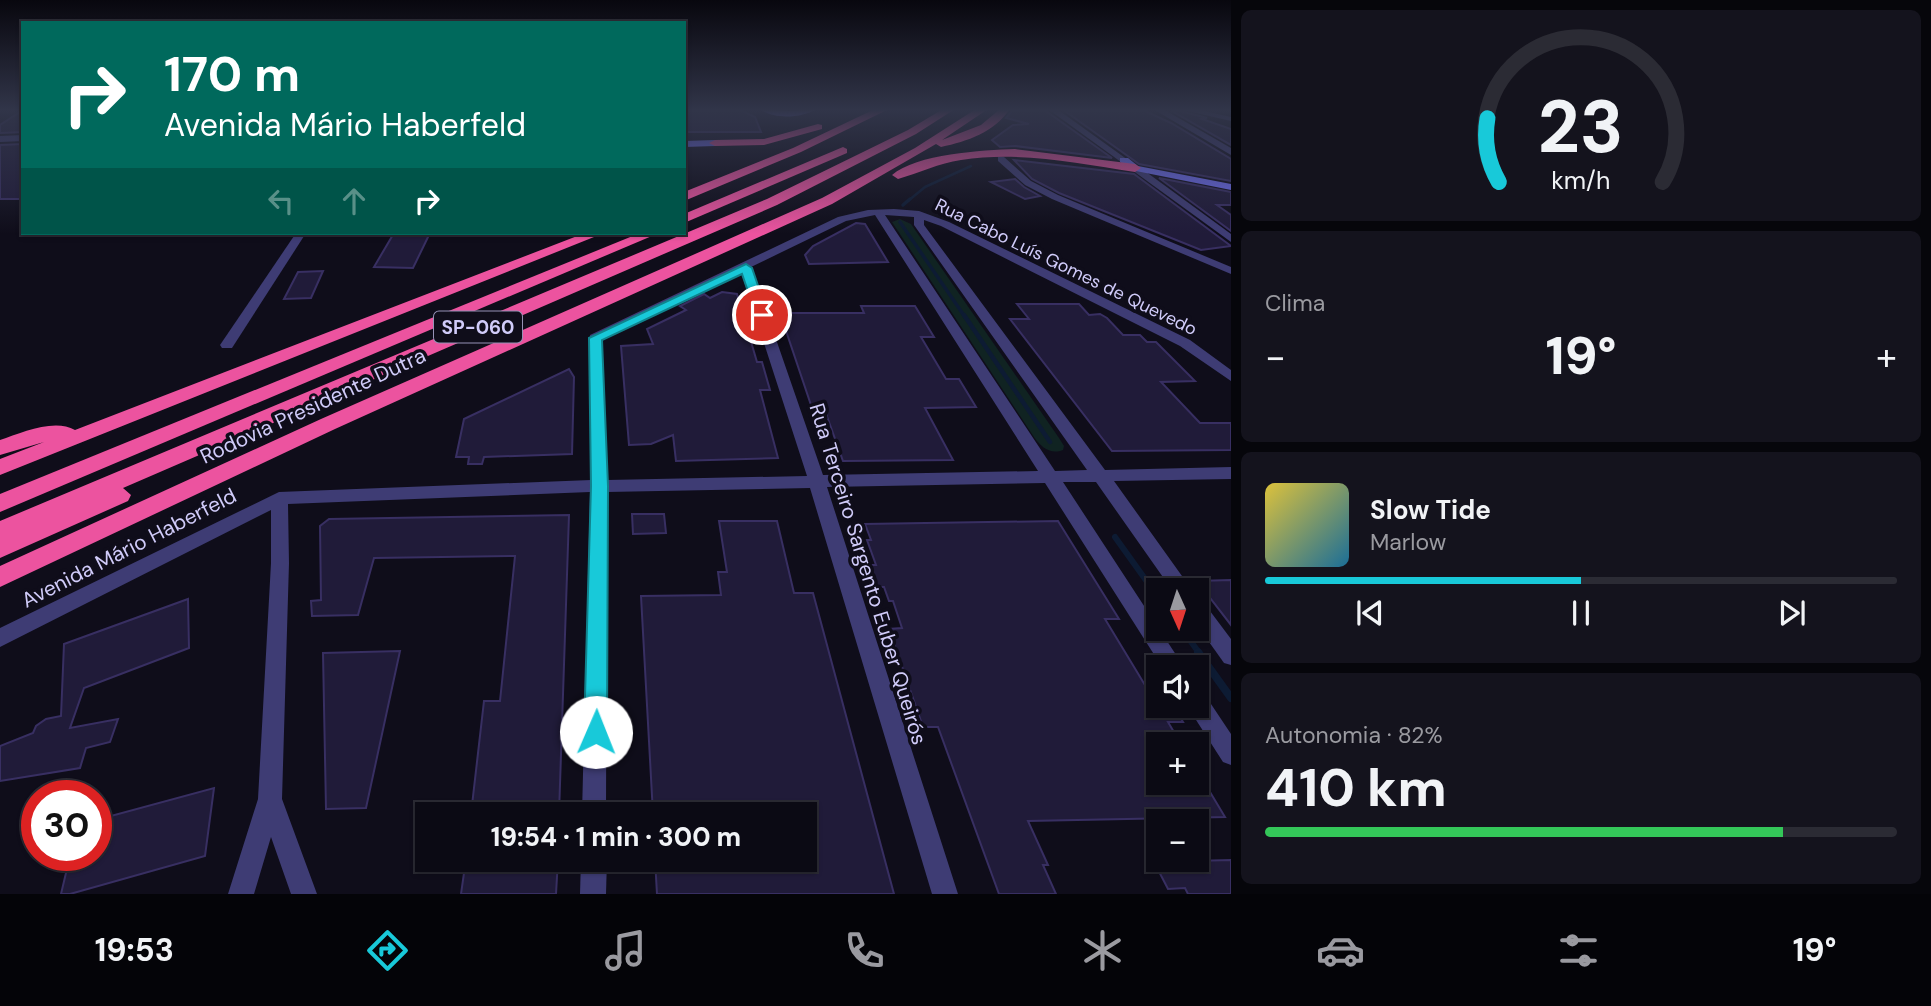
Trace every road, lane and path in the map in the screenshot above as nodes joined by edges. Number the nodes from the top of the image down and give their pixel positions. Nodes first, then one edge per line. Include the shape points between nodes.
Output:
1 (741, 151) edge
2 (791, 151) edge
3 (844, 151) edge
4 (875, 151) edge
5 (918, 151) edge
6 (1111, 151) edge
7 (1001, 159) dead end
8 (1130, 164) junction
9 (1231, 181) edge
10 (1231, 187) edge
11 (702, 190) junction
12 (686, 196) edge
13 (827, 201) junction
14 (879, 213) junction
15 (919, 214) junction
16 (686, 218) edge
17 (300, 235) edge
18 (592, 235) edge
19 (647, 235) edge
20 (1231, 239) edge
21 (746, 268) junction
22 (1231, 271) edge
23 (227, 345) dead end
24 (1231, 377) edge
25 (344, 384) junction
26 (90, 431) junction
27 (0, 448) edge
28 (0, 467) edge
29 (1231, 473) edge
30 (1049, 475) junction
31 (1100, 475) junction
32 (817, 482) junction
33 (599, 486) junction
34 (279, 498) junction
35 (0, 503) edge
36 (0, 531) edge
37 (0, 548) edge
38 (0, 577) edge
39 (1174, 578) edge
40 (1209, 626) edge
41 (0, 638) edge
42 (1166, 655) edge
43 (1231, 656) edge
44 (1207, 718) edge
45 (1231, 754) edge
46 (270, 799) junction
47 (594, 802) edge
48 (594, 872) edge
49 (241, 894) edge
50 (304, 894) edge
51 (593, 894) edge
52 (944, 894) edge

1 - 11 highway via 738,160 710,176
2 - 11 highway
3 - 16 highway
4 - 25 highway, Rodovia Presidente Dutra / SP-060 via 772,202
5 - 13 highway, Rodovia Presidente Dutra / SP-060
6 - 8 street
7 - 22 street via 1028,183 1055,197
8 - 9 main road
8 - 10 main road
8 - 13 highway via 1028,153 974,153 925,164 853,196
8 - 20 street
11 - 12 highway
13 - 38 highway, Rodovia Presidente Dutra / SP-060
14 - 15 street
14 - 21 street via 842,219
14 - 30 street
15 - 24 street, Rua Cabo Luís Gomes de Quevedo via 1161,331
15 - 31 street via 919,225
17 - 23 street
18 - 26 highway, SP-060
19 - 35 highway, Rodovia Presidente Dutra / SP-060
21 - 32 street, Rua Terceiro Sargento Euber Queirós
21 - 33 street via 596,338
25 - 36 highway, Rodovia Presidente Dutra / SP-060
25 - 37 highway via 258,435
26 - 27 highway via 38,435
26 - 28 highway, SP-060
29 - 31 street
30 - 31 street
30 - 32 street
30 - 42 street
31 - 39 street
32 - 33 street
32 - 52 street, Rua Terceiro Sargento Euber Queirós
33 - 34 street
33 - 47 street
34 - 41 street, Avenida Mário Haberfeld
34 - 46 street
40 - 43 street
44 - 45 street
46 - 49 street
46 - 50 street
48 - 51 street

